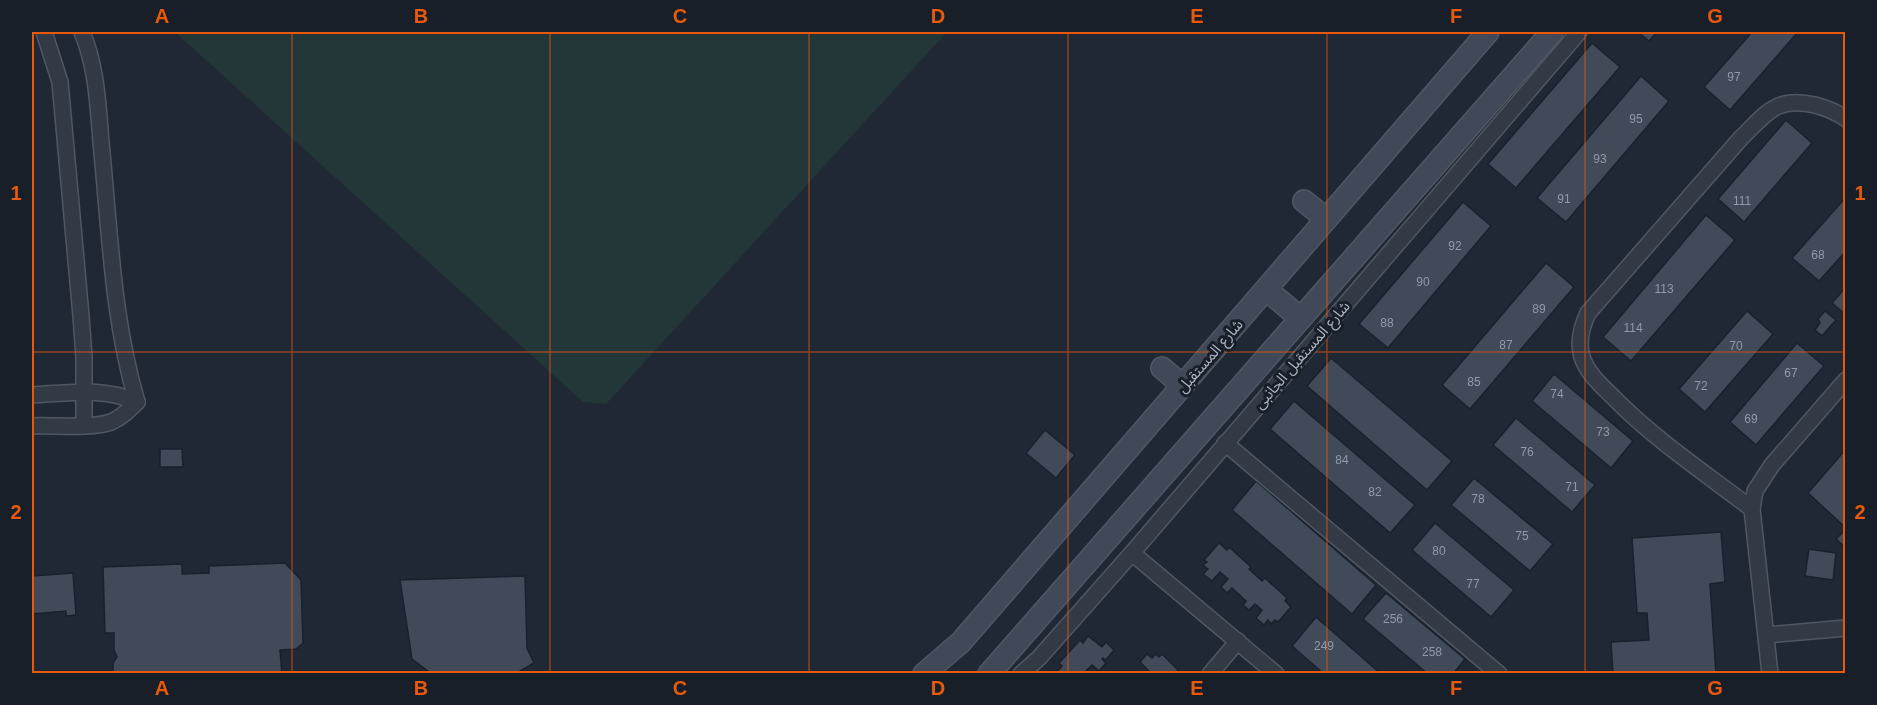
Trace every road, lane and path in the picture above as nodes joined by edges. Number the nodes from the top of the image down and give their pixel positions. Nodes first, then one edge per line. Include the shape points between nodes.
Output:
1 (44, 32) edge
2 (82, 32) edge
3 (1488, 32) edge
4 (1552, 32) edge
5 (1579, 32) edge
6 (1845, 119) edge
7 (1304, 201) dead end
8 (1326, 219) junction
9 (1267, 291) junction
10 (1300, 318) junction
11 (1162, 368) dead end
12 (1845, 380) edge
13 (1184, 386) junction
14 (84, 392) junction
15 (32, 395) edge
16 (137, 402) junction
17 (84, 425) junction
18 (32, 426) edge
19 (1225, 443) junction
20 (1752, 508) junction
21 (1132, 553) junction
22 (1845, 628) edge
23 (1766, 635) junction
24 (1238, 642) junction
25 (924, 674) edge
26 (989, 674) edge
27 (1021, 674) edge
28 (1210, 674) edge
29 (1276, 674) edge
30 (1499, 674) edge
31 (1770, 674) edge

1 - 14 street via 60,82
2 - 16 street via 94,73 117,309
3 - 8 street, شارع المستقبل
4 - 10 street
5 - 19 street, شارع المستقبل الجانبى
6 - 20 street via 1831,110 1804,103 1784,102 1767,112 1588,313 1580,334 1580,350 1593,377 1638,423
7 - 8 street
8 - 9 street, شارع المستقبل
9 - 10 street
9 - 13 street, شارع المستقبل
10 - 26 street
11 - 13 street
12 - 20 street via 1772,465 1755,491
13 - 25 street, شارع المستقبل via 961,642
14 - 15 street
14 - 16 street via 112,393
14 - 17 street
16 - 17 street via 111,422
17 - 18 street
19 - 21 street, شارع المستقبل الجانبى
19 - 30 street
20 - 23 street
21 - 24 street
21 - 27 street, شارع المستقبل الجانبى
22 - 23 street
23 - 31 street
24 - 28 street
24 - 29 street

